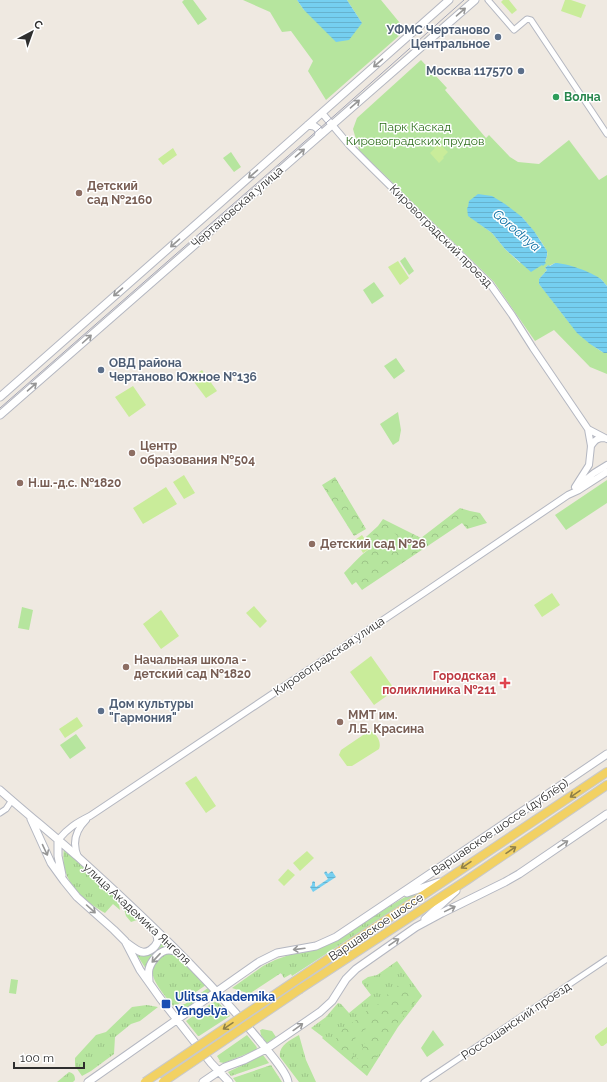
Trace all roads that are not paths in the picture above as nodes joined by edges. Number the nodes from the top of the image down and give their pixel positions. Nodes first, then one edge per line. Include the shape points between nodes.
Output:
1 (449, 0) edge
2 (475, 0) edge
3 (488, 0) edge
4 (322, 113) junction
5 (332, 124) junction
6 (308, 125) junction
7 (607, 134) edge
8 (318, 137) junction
9 (2, 395) edge
10 (10, 406) junction
11 (0, 415) edge
12 (588, 429) junction
13 (606, 438) edge
14 (591, 446) junction
15 (589, 465) junction
16 (607, 465) edge
17 (607, 472) edge
18 (594, 473) junction
19 (601, 476) junction
20 (575, 487) junction
21 (568, 495) junction
22 (607, 754) edge
23 (607, 772) edge
24 (607, 785) edge
25 (0, 790) edge
26 (12, 800) junction
27 (0, 813) edge
28 (607, 814) edge
29 (90, 816) junction
30 (30, 817) junction
31 (58, 840) junction
32 (78, 858) junction
33 (445, 880) junction
34 (467, 880) junction
35 (64, 881) junction
36 (394, 898) junction
37 (416, 927) junction
38 (156, 930) junction
39 (125, 941) junction
40 (180, 953) junction
41 (607, 959) edge
42 (149, 983) junction
43 (217, 991) junction
44 (176, 1020) junction
45 (266, 1049) junction
46 (219, 1071) junction
47 (289, 1080) edge
48 (88, 1082) edge
49 (145, 1082) edge
50 (163, 1082) edge
51 (203, 1082) edge
52 (229, 1082) edge
53 (424, 1082) edge

1 -> 4 main road, Чертановская улица
5 -> 2 main road, Чертановская улица
3 - 7 street via 514,30 527,19 531,20
4 - 5 street, Кировоградский проезд
4 - 6 main road, Чертановская улица
5 - 8 main road, Чертановская улица
5 - 12 street, Кировоградский проезд via 371,168 490,284
6 - 8 main road via 318,129
6 -> 9 main road, Чертановская улица
10 -> 8 main road, Чертановская улица
9 - 10 main road via 2,402
10 - 11 main road, Чертановская улица
12 - 13 street
12 - 14 street
13 - 14 street via 598,438
14 - 15 street
15 - 18 street
15 - 20 street
16 - 18 street, Кировоградская улица
17 - 19 street, Кировоградская улица
18 - 19 street
18 - 20 street, Кировоградская улица
19 - 21 street, Кировоградская улица
20 - 21 street, Кировоградская улица
21 - 29 street, Кировоградская улица
22 - 36 main road, Варшавское шоссе (дублёр)
23 -> 33 main road, Варшавское шоссе
34 -> 24 main road, Варшавское шоссе
25 - 26 main road, улица Академика Янгеля
26 - 27 street
26 - 30 main road, улица Академика Янгеля
37 -> 28 main road via 514,877
29 - 31 street, Кировоградская улица via 69,828
29 - 32 street, Кировоградская улица via 80,827 75,838
30 - 31 main road, улица Академика Янгеля
30 -> 35 main road, улица Академика Янгеля via 51,863
31 - 32 main road, улица Академика Янгеля
31 - 35 main road via 59,864
32 - 38 main road, улица Академика Янгеля
33 - 36 main road
33 -> 49 main road, Варшавское шоссе, bridge
34 - 37 main road
34 - 50 main road, Варшавское шоссе, bridge
35 -> 39 main road, улица Академика Янгеля via 77,897
36 -> 43 main road, Варшавское шоссе (дублёр) via 327,942 271,956
45 -> 37 main road via 325,1008 335,998 349,975 360,965
38 - 39 main road via 158,943 146,952 139,951
38 - 40 main road, улица Академика Янгеля
39 - 42 main road, улица Академика Янгеля
40 -> 42 main road via 166,950 159,954 149,967
40 - 43 main road, улица Академика Янгеля
41 - 53 street, Россошанский проезд
42 - 44 main road, улица Академика Янгеля
43 - 44 main road, Варшавское шоссе (дублёр)
43 - 45 main road, улица Академика Янгеля
44 - 46 main road, улица Академика Янгеля
44 - 48 main road, Варшавское шоссе (дублёр)
45 - 46 main road
45 - 47 main road, улица Академика Янгеля
46 - 51 main road
46 - 52 main road, улица Академика Янгеля

